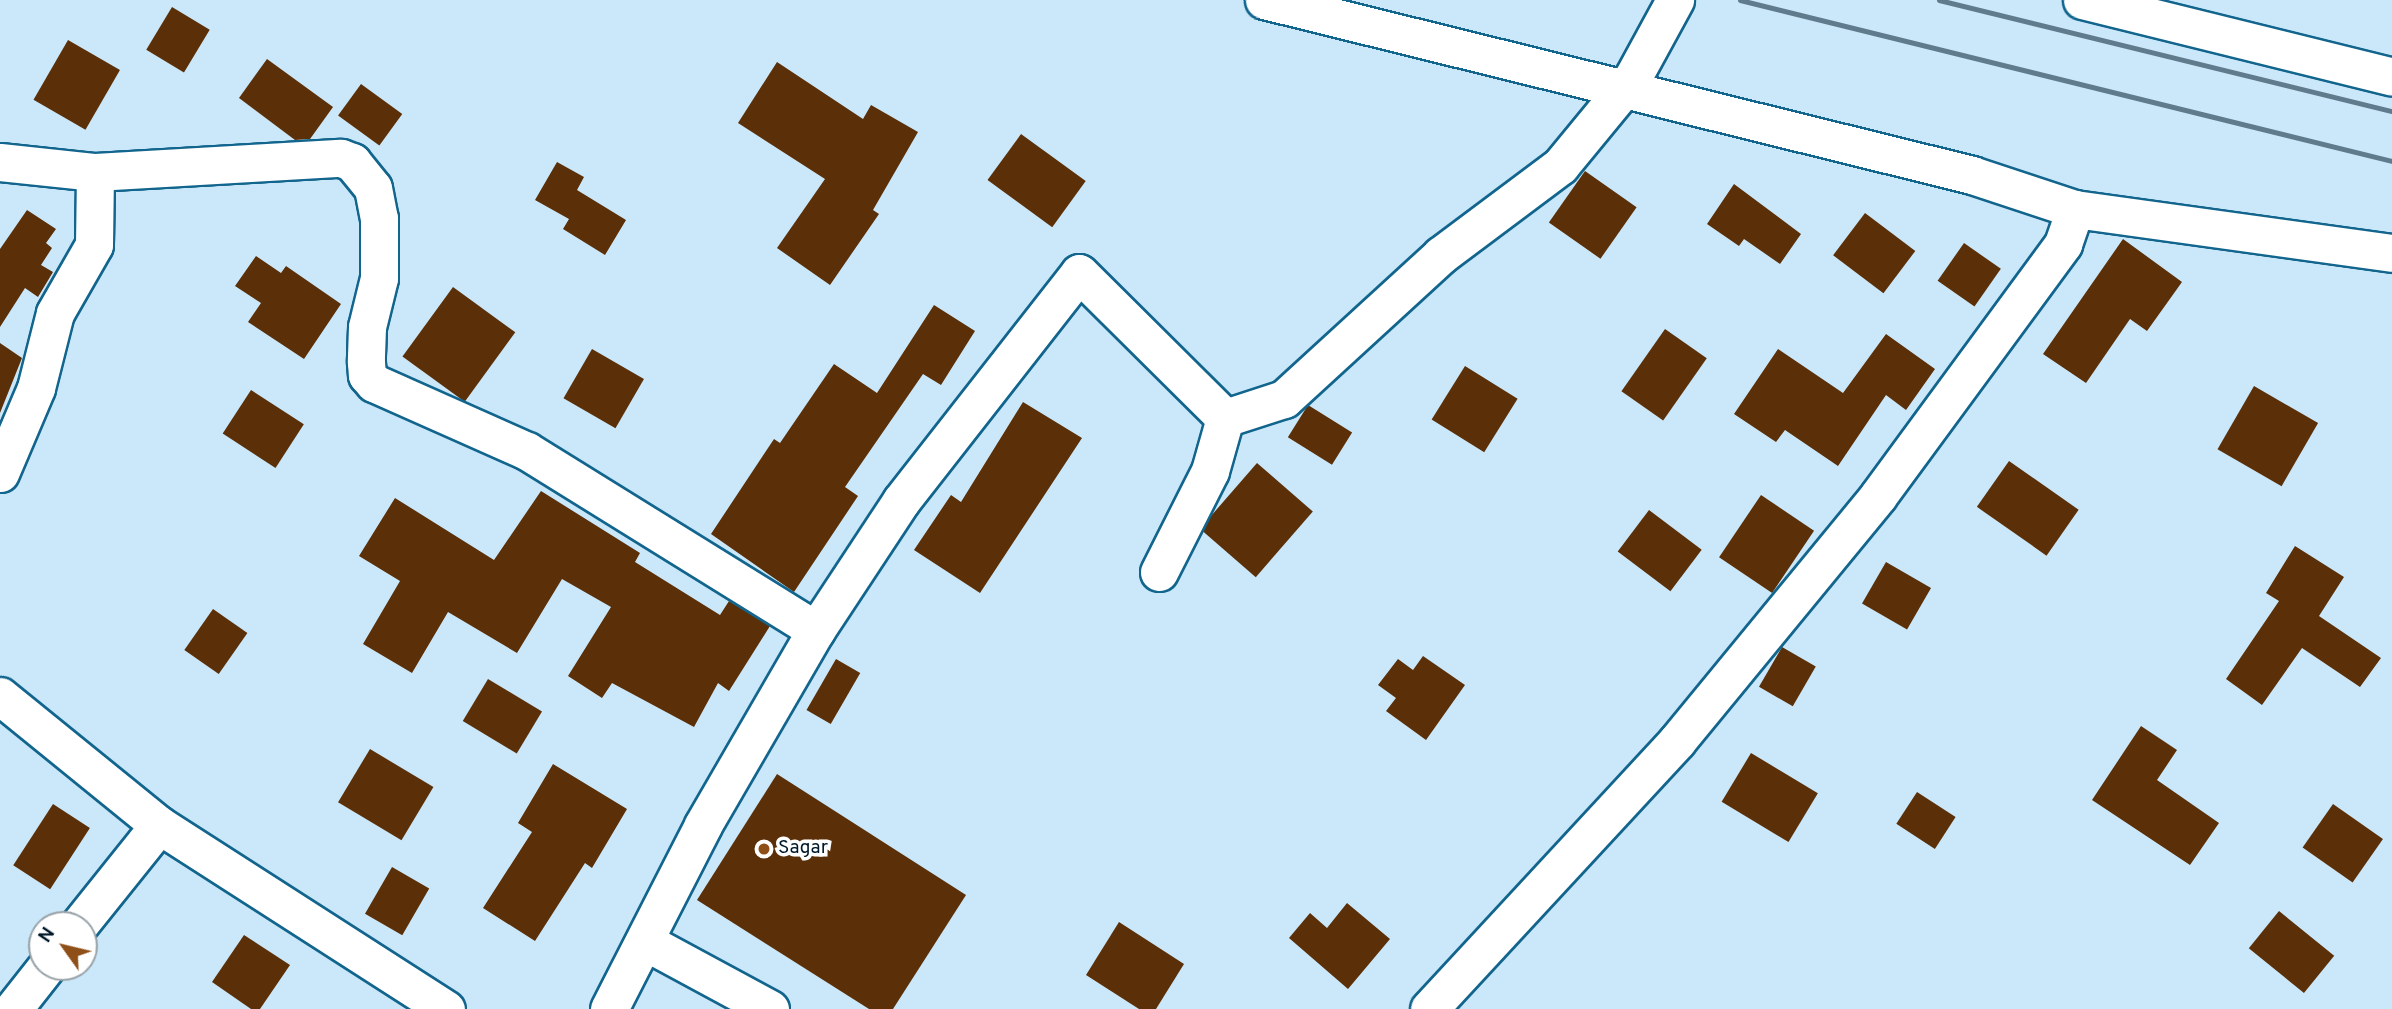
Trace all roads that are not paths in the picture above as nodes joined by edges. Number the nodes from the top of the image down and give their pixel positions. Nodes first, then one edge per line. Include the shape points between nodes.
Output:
1 (1264, 0) edge
2 (1675, 0) edge
3 (2082, 0) edge
4 (2392, 77) edge
5 (1624, 87) junction
6 (0, 162) edge
7 (95, 172) junction
8 (2075, 209) junction
9 (2392, 253) edge
10 (1225, 418) junction
11 (0, 473) edge
12 (1159, 572) dead end
13 (816, 630) junction
14 (3, 706) edge
15 (159, 825) junction
16 (90, 911) edge
17 (646, 942) junction
18 (35, 981) edge
19 (1437, 1006) edge
20 (13, 1009) edge
21 (446, 1009) edge
22 (609, 1009) edge
23 (770, 1009) edge

1 - 5 street
2 - 5 street
3 - 4 street
5 - 8 street via 1972,175
5 - 10 street via 1560,166 1441,256 1284,399
6 - 7 street
7 - 11 street via 93,245 55,313 36,388
7 - 13 street via 341,158 352,162 373,188 379,218 379,278 366,351 367,375 374,383 527,451
8 - 9 street
8 - 19 street via 2063,244 1878,496 1677,741
10 - 12 street via 1210,471
10 - 13 street via 1079,273 901,501
13 - 17 street via 703,825
14 - 15 street
15 - 16 street
15 - 21 street
17 - 22 street
17 - 23 street
18 - 20 street

